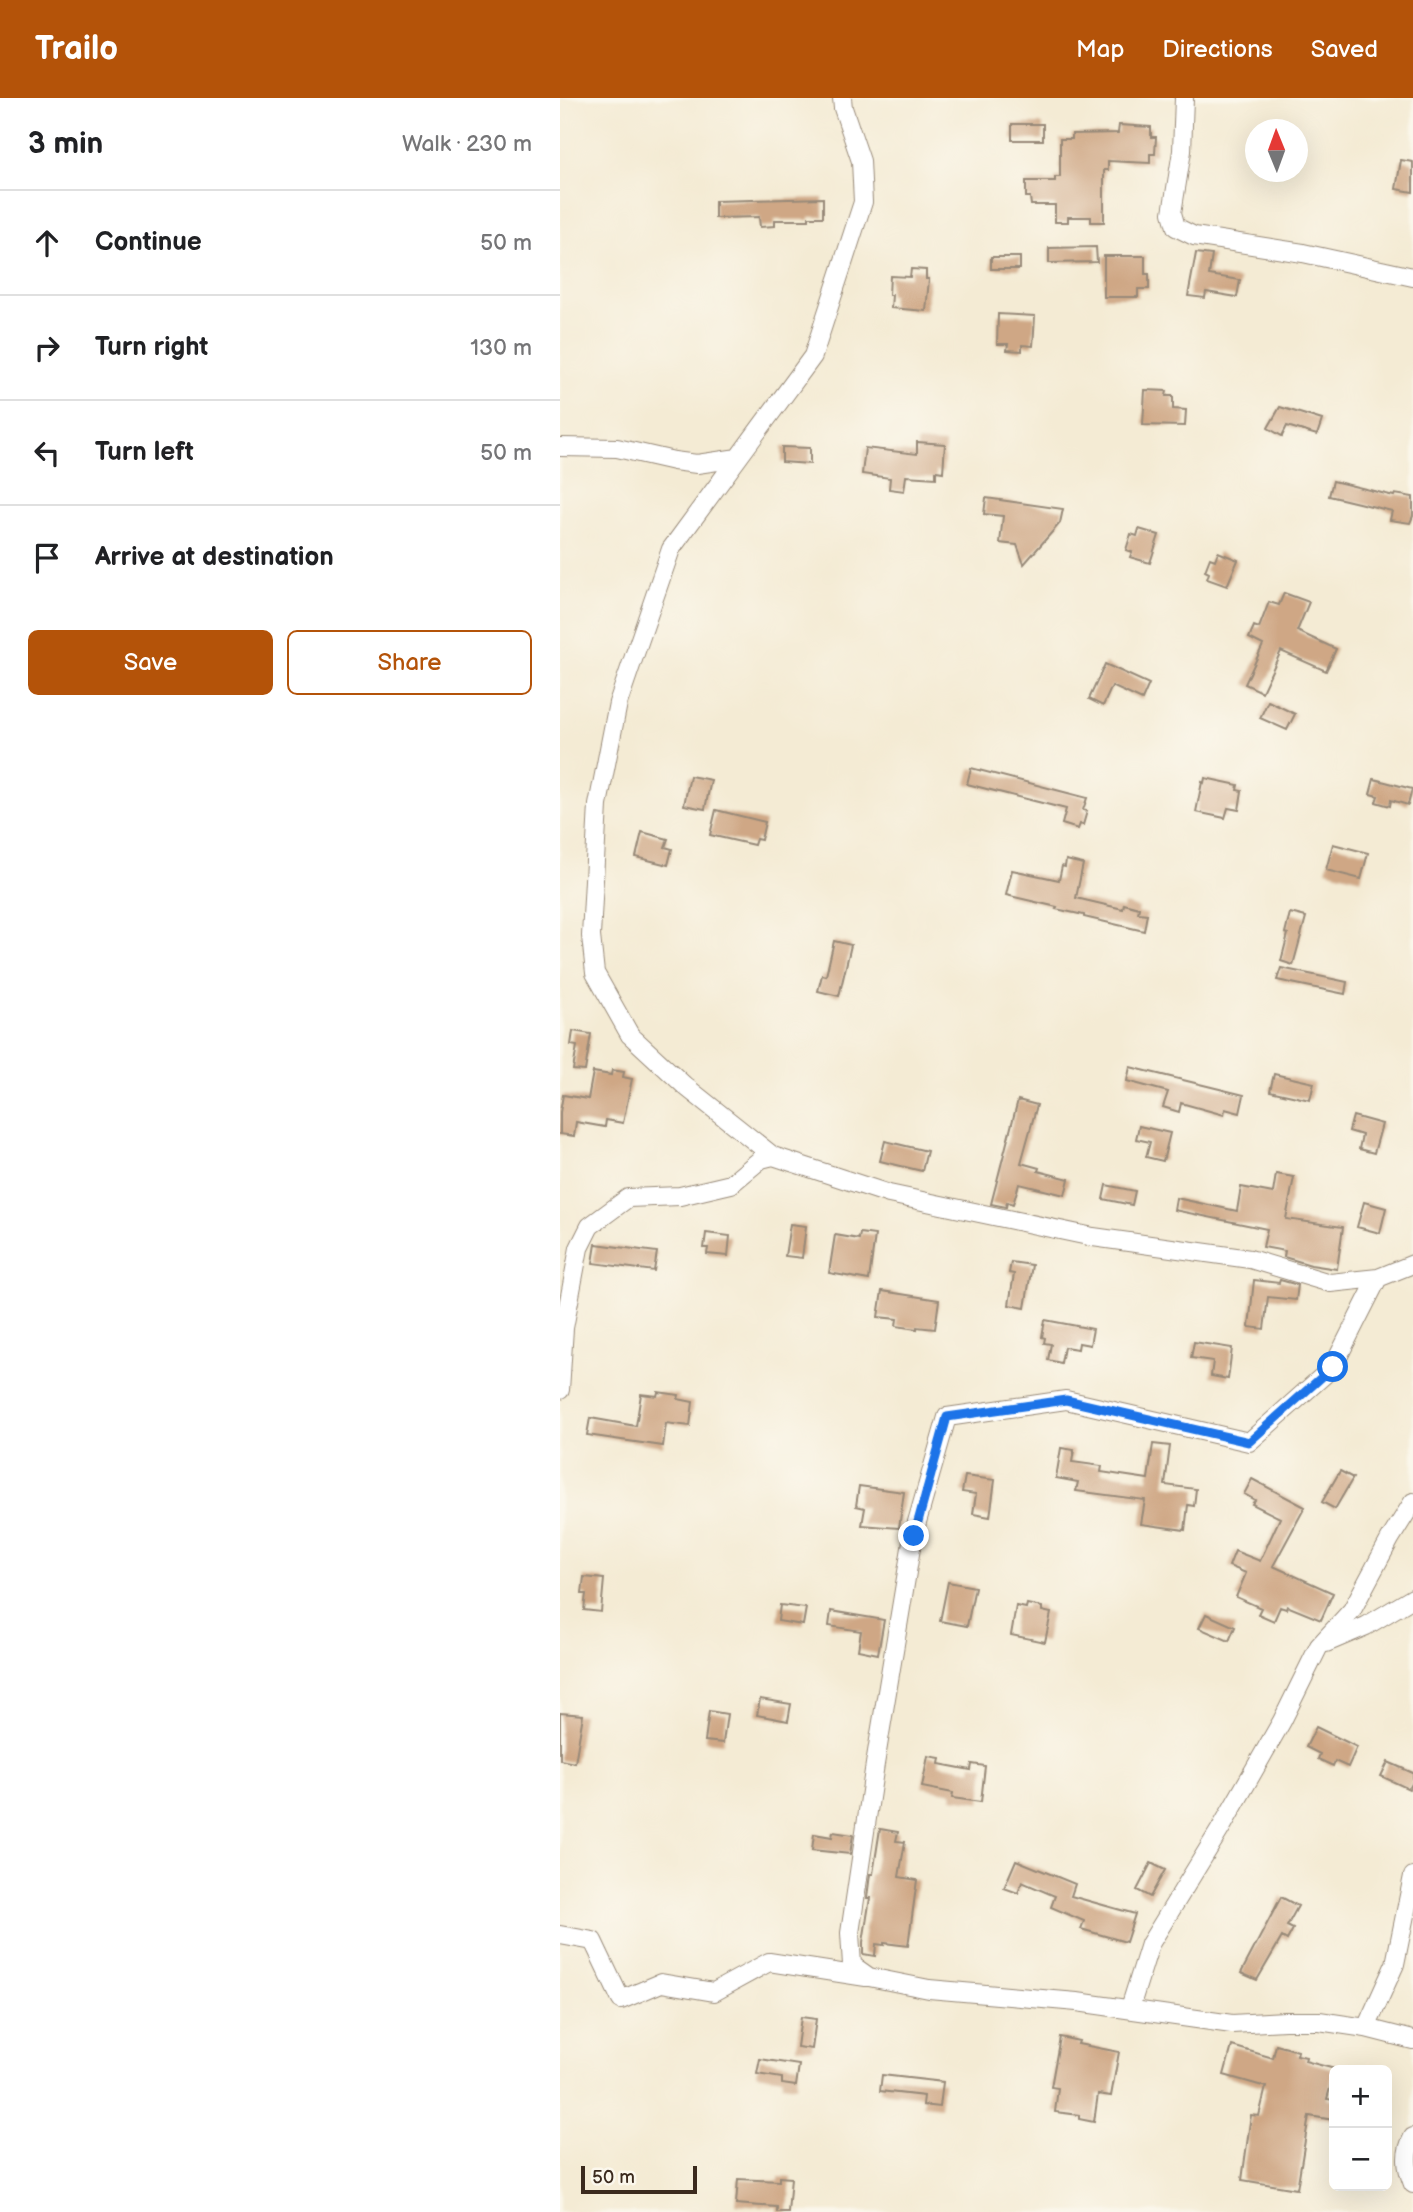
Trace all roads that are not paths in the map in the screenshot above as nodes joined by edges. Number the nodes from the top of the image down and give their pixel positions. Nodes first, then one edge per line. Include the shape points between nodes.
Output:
1 (842, 98) edge
2 (1184, 98) edge
3 (1413, 277) edge
4 (560, 447) edge
5 (738, 458) junction
6 (773, 1156) junction
7 (1413, 1264) edge
8 (1378, 1278) junction
9 (560, 1390) edge
10 (1413, 1502) edge
11 (1413, 1598) edge
12 (1319, 1646) junction
13 (1413, 1876) edge
14 (560, 1935) edge
15 (869, 1977) junction
16 (1130, 2008) junction
17 (1366, 2028) junction
18 (1413, 2040) edge
19 (1413, 2137) edge
20 (1413, 2184) edge

1 - 5 street via 861,161 863,202 813,356
2 - 3 street via 1182,151 1172,213 1176,227 1194,236
4 - 5 street via 617,448 696,464
5 - 6 street via 671,549 618,703 598,805 590,936 595,973 630,1035
6 - 8 street via 889,1194 1093,1237 1250,1259 1330,1283
6 - 9 street via 761,1159 731,1184 680,1196 628,1198 590,1226 579,1248 564,1328
7 - 8 street
8 - 15 street via 1333,1367 1249,1442 1066,1400 947,1417 914,1536 850,1933 852,1965
10 - 12 street via 1352,1610
11 - 12 street via 1366,1626
12 - 16 street via 1248,1781 1150,1944
13 - 17 street via 1395,1964
14 - 15 street via 593,1941 621,2000 661,1983 715,1992 769,1962
15 - 16 street via 929,1989
16 - 17 street via 1233,2024 1319,2021
17 - 18 street
19 - 20 street via 1406,2168

